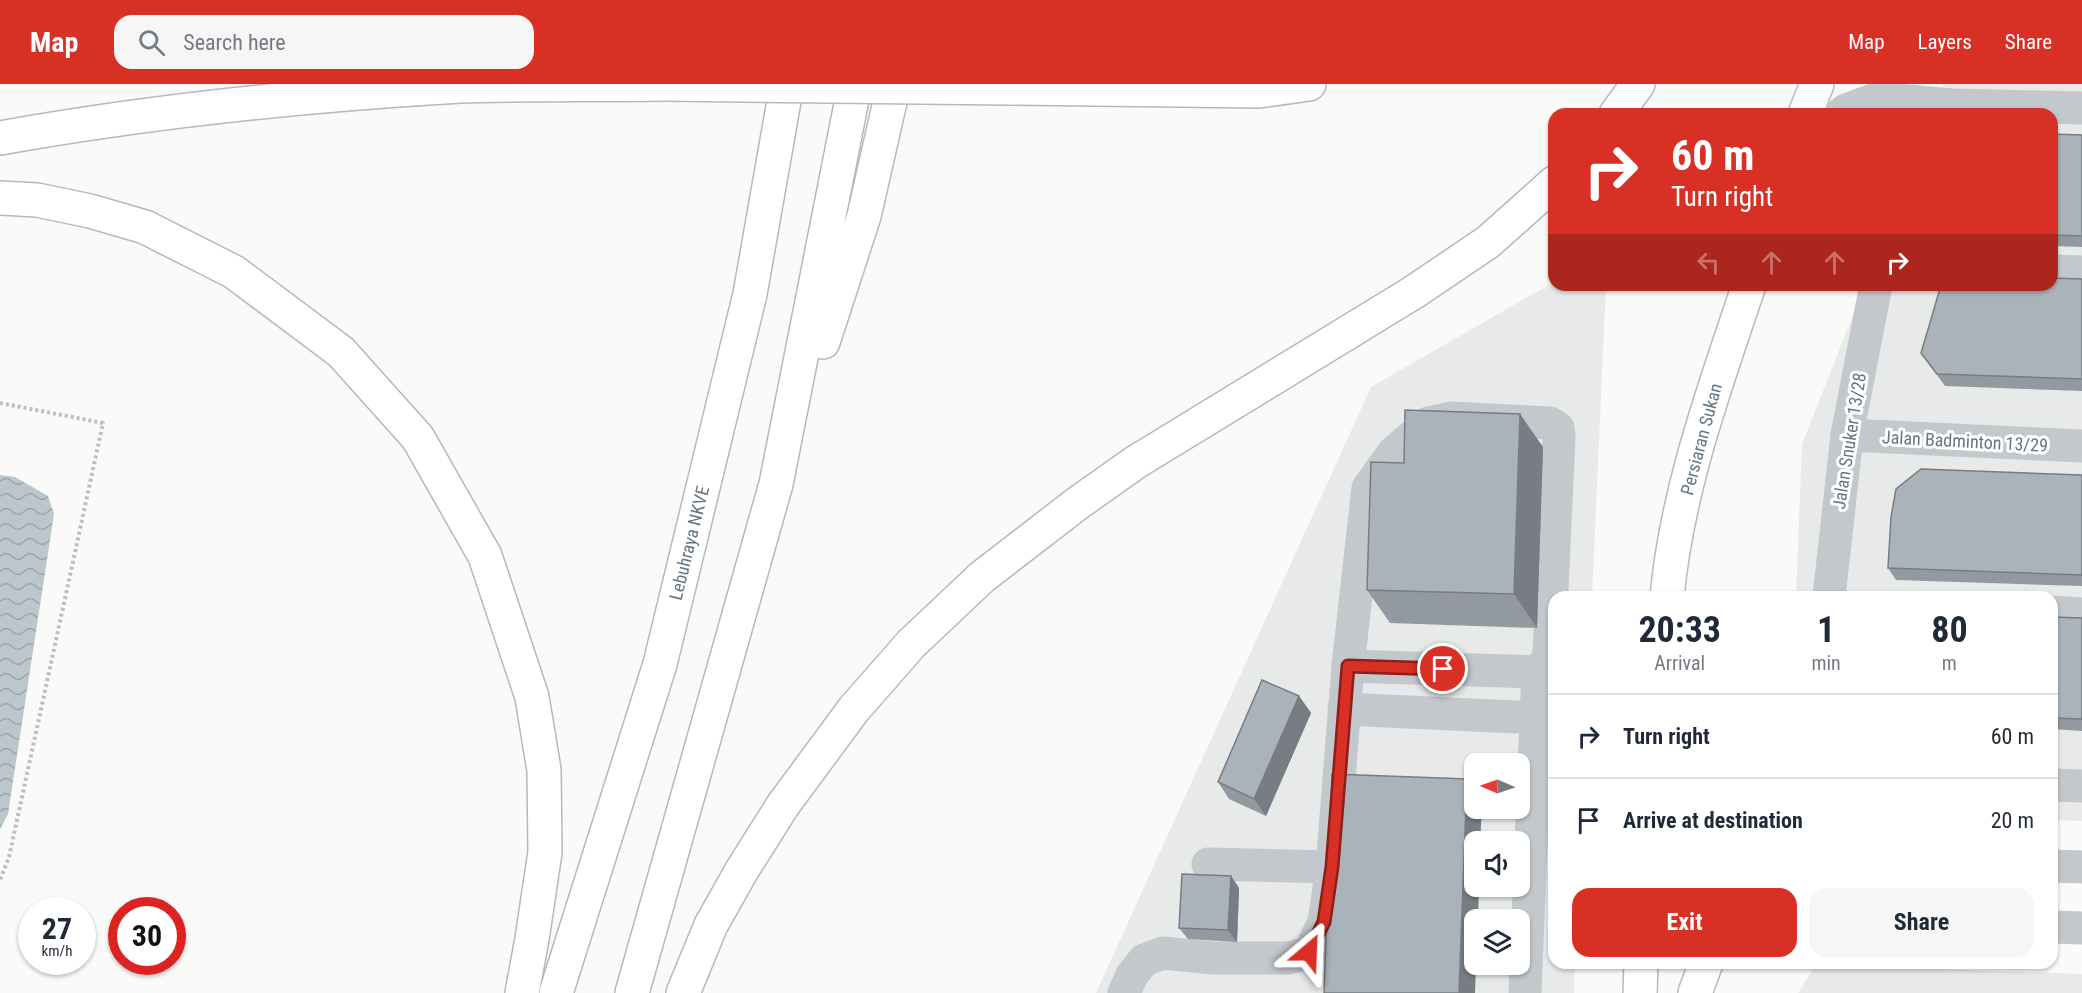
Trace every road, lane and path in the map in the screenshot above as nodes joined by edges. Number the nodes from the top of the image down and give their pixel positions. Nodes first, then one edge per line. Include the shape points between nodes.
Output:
1 (665, 84) edge
2 (787, 84) edge
3 (855, 84) edge
4 (894, 84) edge
5 (1309, 84) edge
6 (1638, 84) edge
7 (1817, 84) edge
8 (1954, 101) edge
9 (1620, 108) edge
10 (1807, 108) edge
11 (1851, 108) edge
12 (2082, 108) edge
13 (0, 138) edge
14 (1548, 188) edge
15 (0, 198) edge
16 (2058, 271) edge
17 (2082, 272) edge
18 (1747, 291) edge
19 (1875, 291) edge
20 (0, 403) edge
21 (1847, 435) junction
22 (2082, 446) edge
23 (776, 484) junction
24 (1552, 591) edge
25 (1667, 591) edge
26 (1830, 591) edge
27 (2058, 612) edge
28 (2082, 614) edge
29 (1548, 656) edge
30 (1348, 666) junction
31 (1539, 672) junction
32 (1344, 710) junction
33 (1536, 718) junction
34 (2058, 785) edge
35 (2082, 786) edge
36 (1542, 839) edge
37 (1208, 864) dead end
38 (2058, 866) edge
39 (1332, 867) junction
40 (2082, 867) edge
41 (0, 880) edge
42 (1541, 926) edge
43 (2058, 927) edge
44 (2082, 928) edge
45 (1641, 969) edge
46 (1704, 969) edge
47 (522, 993) edge
48 (556, 993) edge
49 (632, 993) edge
50 (683, 993) edge
51 (1124, 993) edge
52 (1525, 993) edge
53 (1640, 993) edge
54 (1695, 993) edge

1 - 5 main road, bridge via 1259,91
1 - 13 main road via 462,86 348,94 195,109
2 - 48 main road, Lebuhraya NKVE via 750,294 660,664
3 - 23 main road
4 - 23 main road via 864,216
6 - 9 main road
7 - 10 main road
8 - 11 street via 1878,98
8 - 12 street
14 - 50 main road via 1488,242 1414,292 1136,462 982,577 911,644 861,701 783,805 716,916
15 - 47 main road via 38,200 145,227 234,272 341,351 418,438 485,556 532,697 544,770 544,852
16 - 17 street
18 - 25 main road, Persiaran Sukan via 1698,437
19 - 21 street, Jalan Snuker 13/28
20 - 41 path via 103,423 9,857
21 - 22 street, Jalan Badminton 13/29
21 - 26 street, Jalan Snuker 13/28
23 - 49 main road
24 - 30 street via 1558,428 1550,423 1451,418 1428,423 1394,452 1368,488
27 - 28 street
29 - 31 street
30 - 31 street
30 - 32 street
31 - 33 street
32 - 33 street
32 - 39 street
33 - 36 street
34 - 35 street
36 - 42 street
37 - 39 street
38 - 40 street
39 - 51 street via 1324,922 1309,952 1288,958 1163,953 1144,960
42 - 52 street
43 - 44 street
45 - 53 main road
46 - 54 main road

